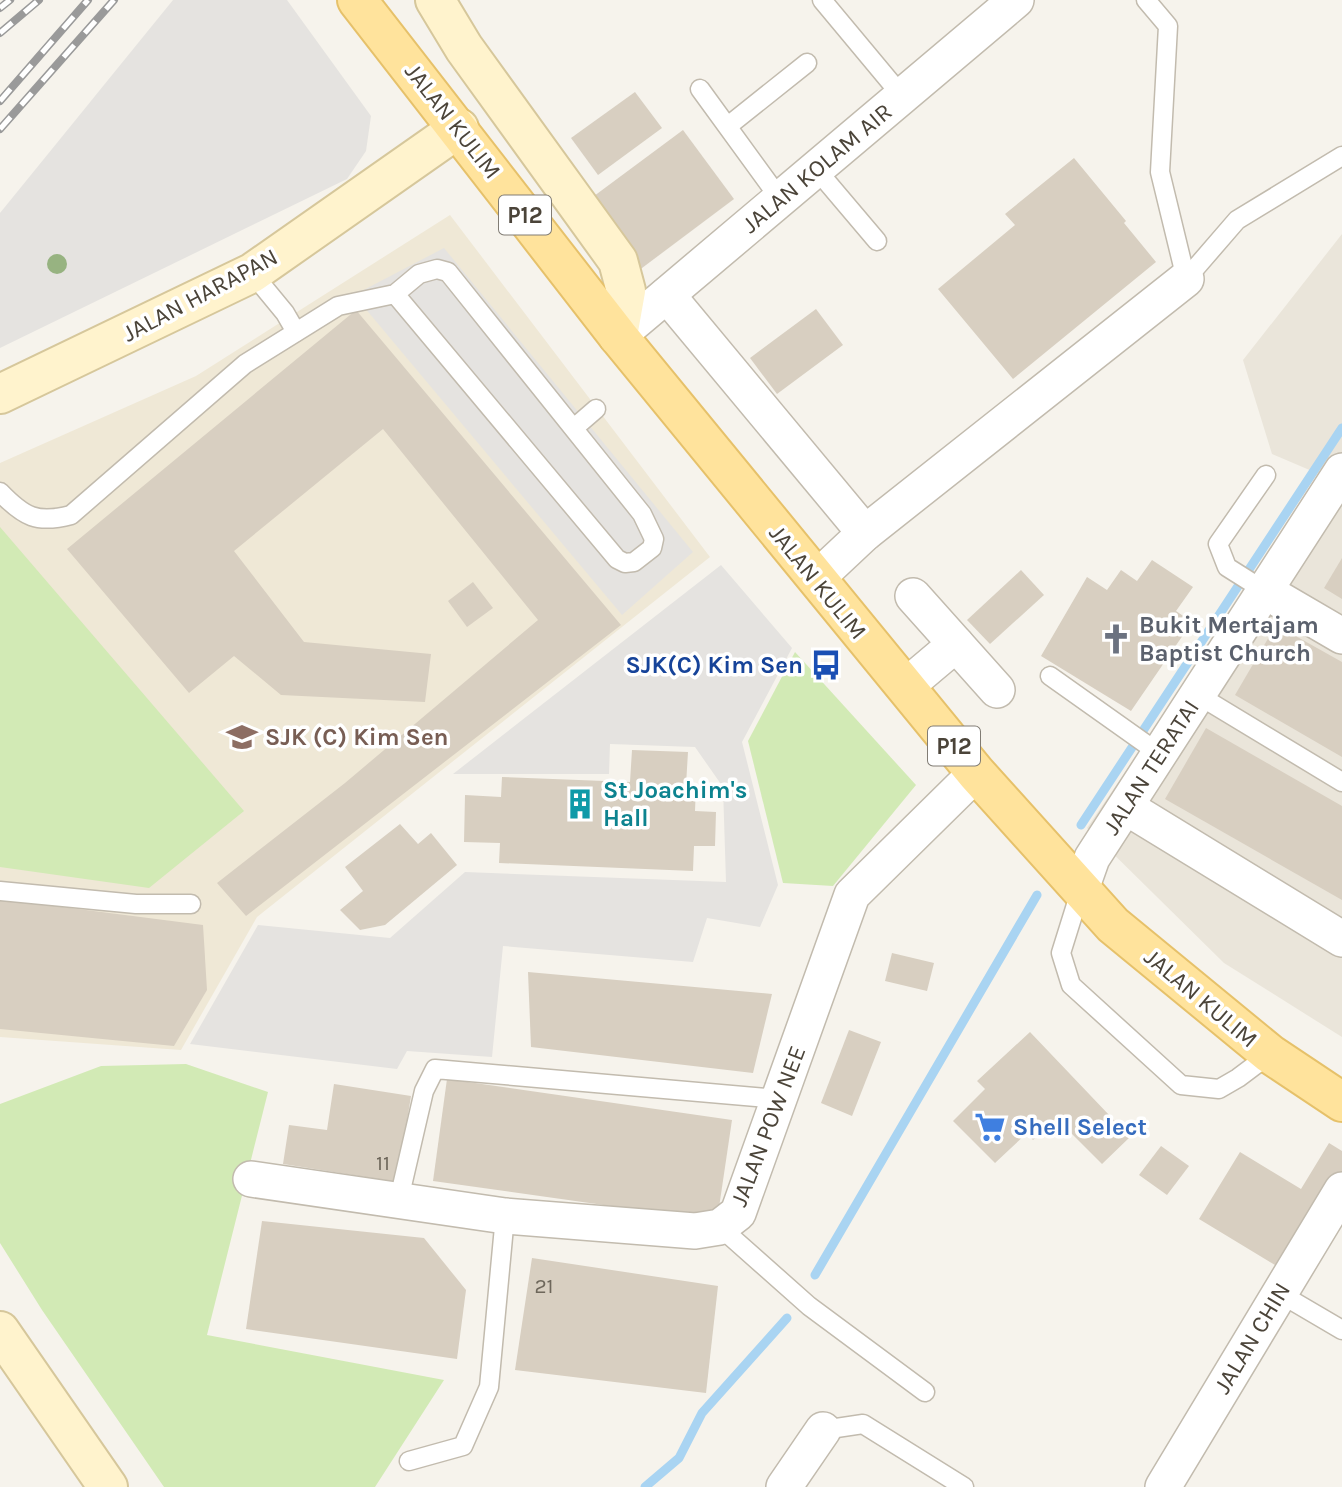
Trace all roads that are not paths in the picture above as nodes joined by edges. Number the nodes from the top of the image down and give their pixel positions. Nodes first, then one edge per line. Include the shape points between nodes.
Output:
1 (357, 0) edge
2 (435, 0) edge
3 (822, 0) edge
4 (1016, 0) edge
5 (1146, 0) edge
6 (807, 62) dead end
7 (700, 89) dead end
8 (902, 96) junction
9 (728, 126) junction
10 (459, 128) junction
11 (1342, 156) edge
12 (816, 169) junction
13 (780, 199) junction
14 (877, 241) dead end
15 (252, 273) junction
16 (1186, 279) junction
17 (396, 294) junction
18 (667, 295) junction
19 (296, 332) junction
20 (618, 336) junction
21 (0, 394) edge
22 (596, 409) dead end
23 (574, 428) junction
24 (1266, 475) dead end
25 (1337, 489) edge
26 (0, 492) edge
27 (864, 533) junction
28 (816, 579) junction
29 (1265, 591) junction
30 (913, 596) dead end
31 (1342, 636) edge
32 (956, 644) junction
33 (1049, 676) dead end
34 (905, 687) junction
35 (997, 691) dead end
36 (1198, 695) junction
37 (1160, 754) junction
38 (975, 773) junction
39 (1342, 782) edge
40 (1126, 807) junction
41 (1081, 889) junction
42 (0, 891) edge
43 (191, 904) dead end
44 (1342, 939) edge
45 (1269, 1054) junction
46 (779, 1099) junction
47 (1342, 1102) edge
48 (251, 1179) dead end
49 (1342, 1190) edge
50 (399, 1199) junction
51 (505, 1216) junction
52 (720, 1227) junction
53 (1279, 1293) junction
54 (1342, 1330) edge
55 (0, 1331) edge
56 (925, 1392) dead end
57 (823, 1430) joint
58 (409, 1461) dead end
59 (108, 1487) edge
60 (784, 1487) edge
61 (964, 1487) edge
62 (1163, 1487) edge

1 - 10 main road, JALAN KULIM / P12
2 - 20 street via 464,48 618,261 626,291
3 - 8 lane
4 - 8 street, JALAN KOLAM AIR
5 - 16 lane via 1168,26 1160,172
6 - 9 lane
7 - 9 lane
8 - 12 street, JALAN KOLAM AIR
9 - 13 lane
10 - 15 street, JALAN HARAPAN
10 - 20 main road, JALAN KULIM / P12
11 - 16 lane via 1237,219
12 - 13 street, JALAN KOLAM AIR
12 - 14 lane
13 - 18 street, JALAN KOLAM AIR
15 - 19 lane
15 - 21 street, JALAN HARAPAN
16 - 27 street
17 - 19 lane via 338,306
17 - 23 lane via 419,274 437,269 448,272
17 - 23 lane via 617,559 634,562 654,544 649,524
18 - 20 street, JALAN KOLAM AIR
18 - 27 street
19 - 26 lane via 245,364 71,515 50,521 20,512
20 - 28 main road, JALAN KULIM / P12
22 - 23 lane
24 - 29 lane via 1218,544 1227,568
25 - 29 street, JALAN TERATAI
27 - 28 street
28 - 34 main road, JALAN KULIM / P12
29 - 31 street
29 - 36 street, JALAN TERATAI
30 - 32 street
32 - 34 street
32 - 35 street
33 - 37 lane
34 - 38 main road, JALAN KULIM / P12
36 - 37 street, JALAN TERATAI
36 - 39 lane
37 - 40 street, JALAN TERATAI
38 - 41 main road, JALAN KULIM / P12
38 - 46 street, JALAN POW NEE via 852,895
40 - 41 street, JALAN TERATAI via 1092,858
40 - 44 street
41 - 45 main road, JALAN KULIM / P12 via 1113,925
41 - 45 lane via 1061,953 1071,985 1181,1085 1219,1089
42 - 43 lane via 136,904
45 - 47 main road, JALAN KULIM / P12
46 - 50 lane via 435,1069 424,1091
46 - 52 street, JALAN POW NEE via 738,1213
48 - 50 street, JALAN POW NEE
49 - 53 street, JALAN CHIN
50 - 51 street, JALAN POW NEE
51 - 52 street, JALAN POW NEE via 695,1231
51 - 58 lane via 489,1387 463,1446
52 - 56 lane via 809,1306
53 - 54 lane
53 - 62 street, JALAN CHIN
55 - 59 street
57 - 60 street
57 - 61 lane via 863,1424

